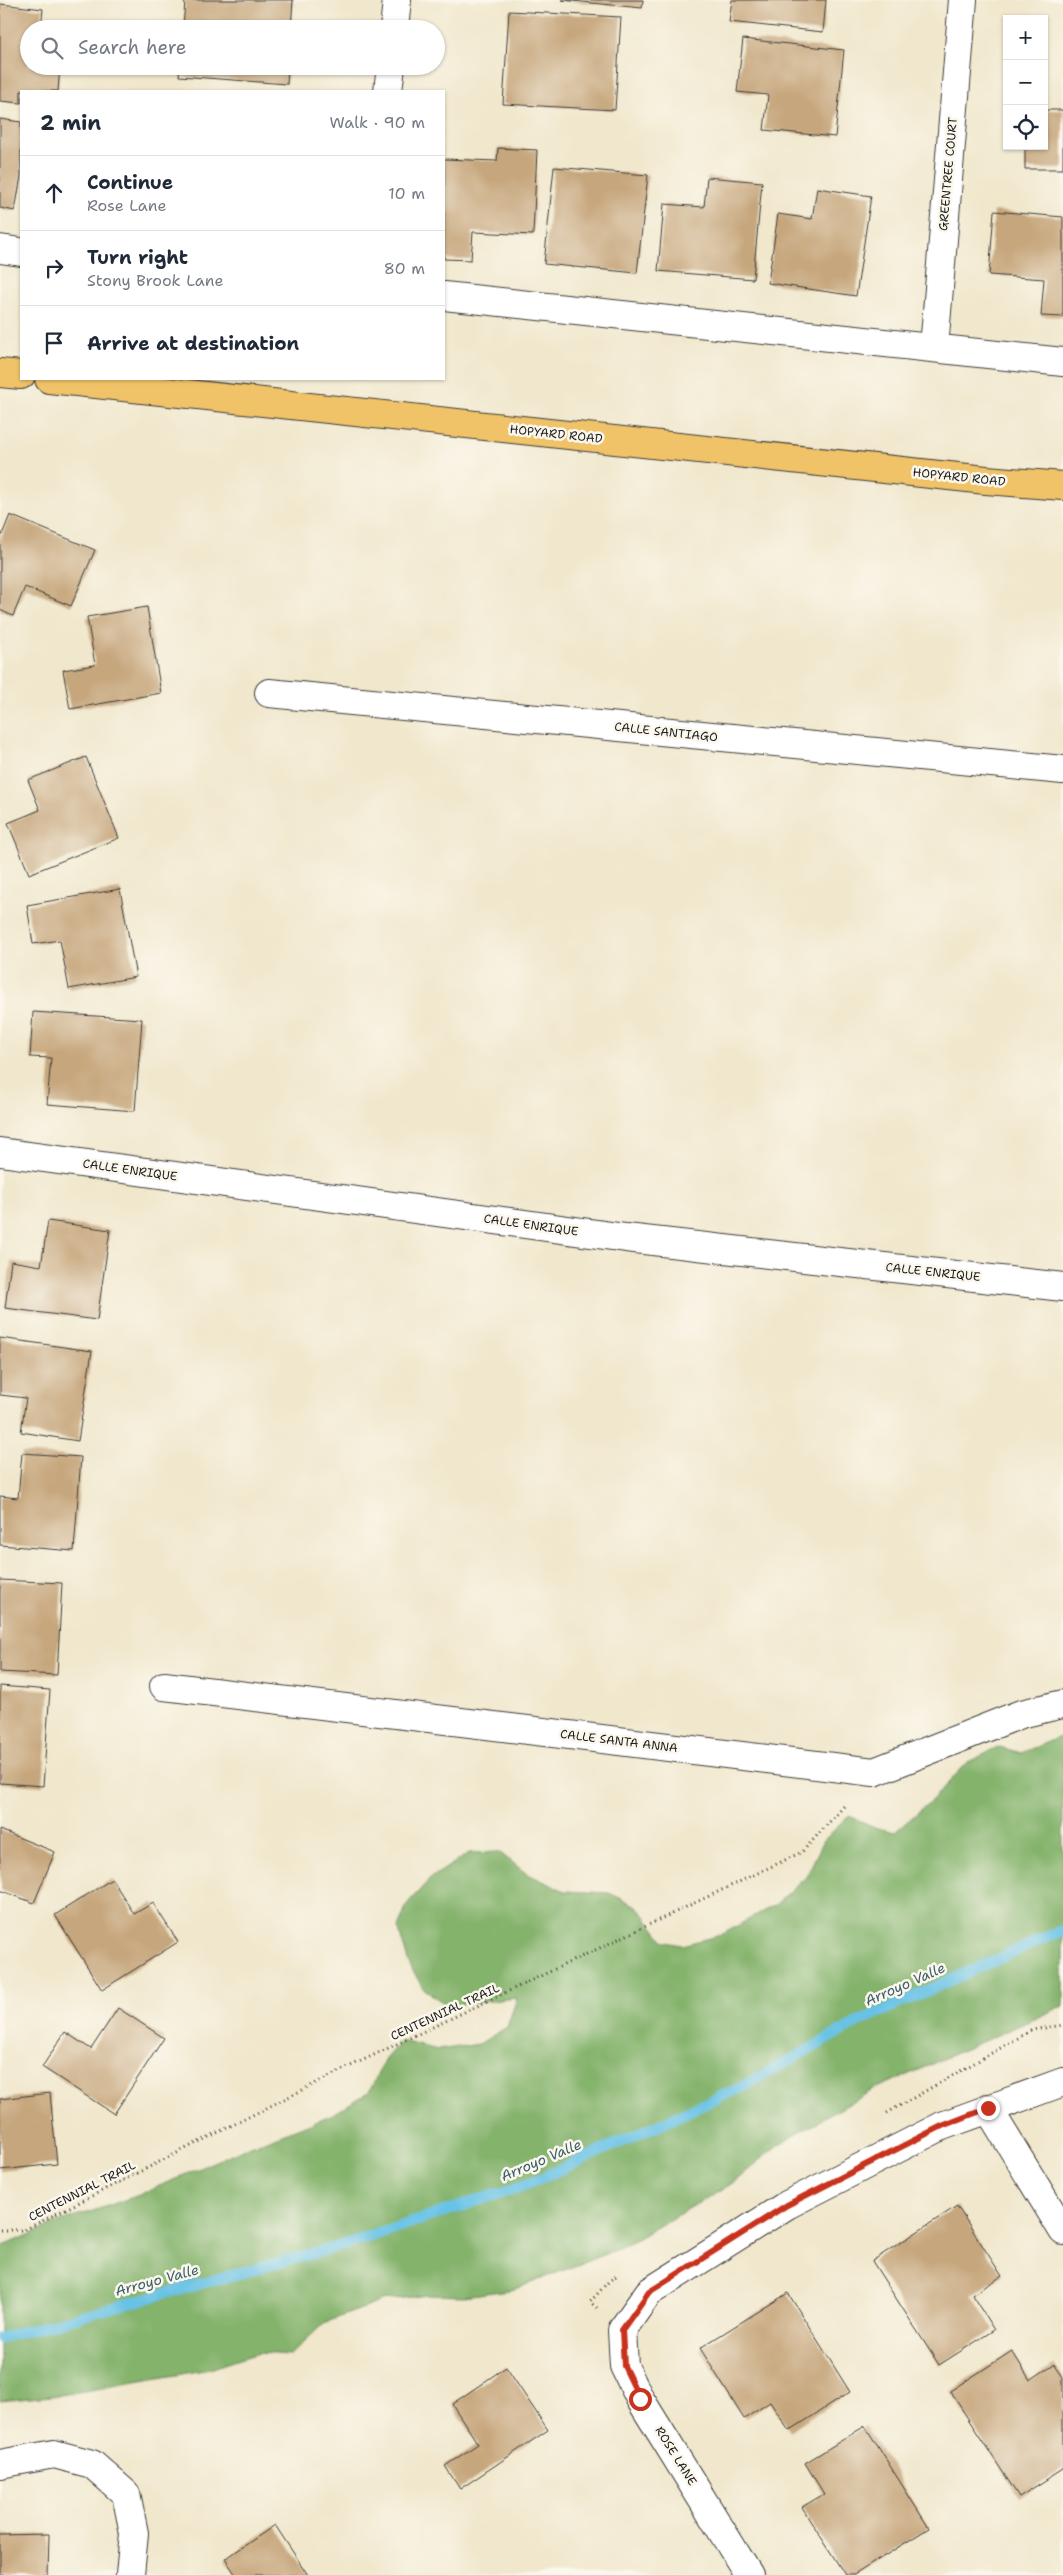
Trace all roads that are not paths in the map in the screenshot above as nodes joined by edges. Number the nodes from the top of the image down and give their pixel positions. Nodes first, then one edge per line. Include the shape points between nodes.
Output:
1 (397, 0) edge
2 (963, 0) edge
3 (395, 20) edge
4 (390, 75) edge
5 (388, 90) edge
6 (0, 250) edge
7 (20, 252) edge
8 (445, 296) edge
9 (934, 348) junction
10 (1063, 362) edge
11 (0, 373) edge
12 (20, 375) edge
13 (59, 380) edge
14 (1063, 486) edge
15 (269, 694) dead end
16 (1063, 770) edge
17 (0, 1152) edge
18 (1063, 1286) edge
19 (164, 1686) dead end
20 (1063, 1704) edge
21 (1063, 2082) edge
22 (988, 2108) junction
23 (1063, 2231) edge
24 (0, 2464) edge
25 (130, 2575) edge
26 (749, 2575) edge

1 - 3 street
2 - 9 street, GREENTREE COURT
4 - 5 street
6 - 7 street
8 - 9 street
9 - 10 street
11 - 12 main road
13 - 14 main road, HOPYARD ROAD
15 - 16 street, CALLE SANTIAGO
17 - 18 street, CALLE ENRIQUE via 626,1238
19 - 20 street, CALLE SANTA ANNA via 874,1772 1021,1714
21 - 22 street
22 - 23 street
22 - 26 street, ROSE LANE via 942,2126 787,2205 649,2292 622,2330 624,2366 640,2399
24 - 25 street via 54,2454 92,2464 126,2494 134,2532

